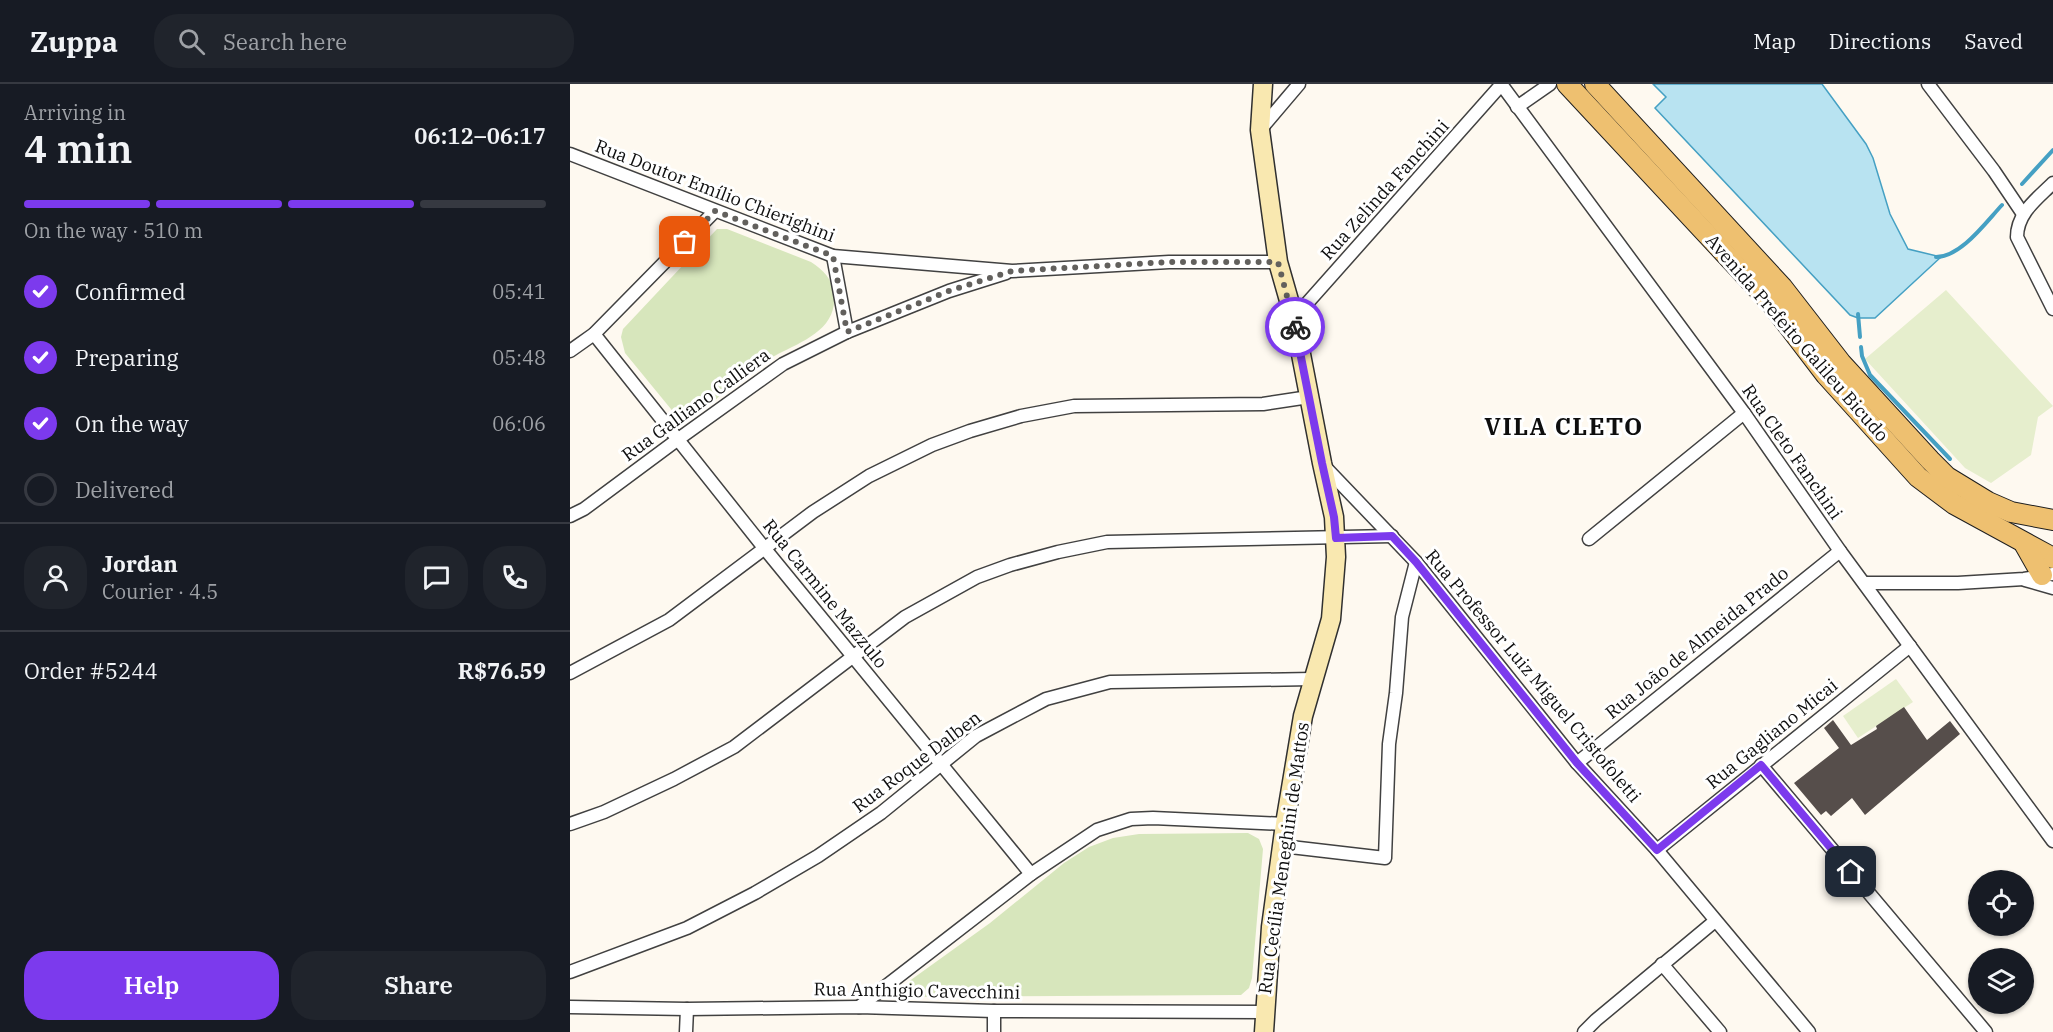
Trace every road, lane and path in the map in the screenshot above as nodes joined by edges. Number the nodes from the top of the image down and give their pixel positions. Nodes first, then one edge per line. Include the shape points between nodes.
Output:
1 (1263, 84) edge
2 (1299, 84) edge
3 (1501, 84) edge
4 (1550, 84) edge
5 (1567, 84) edge
6 (1595, 84) edge
7 (1928, 84) edge
8 (1517, 107) junction
9 (1260, 130) junction
10 (570, 154) edge
11 (2053, 183) edge
12 (715, 211) junction
13 (2023, 214) junction
14 (833, 256) junction
15 (1278, 262) junction
16 (949, 267) junction
17 (1012, 271) junction
18 (949, 291) junction
19 (2053, 309) edge
20 (1294, 318) junction
21 (847, 332) junction
22 (594, 334) junction
23 (570, 351) edge
24 (1309, 397) junction
25 (1744, 413) junction
26 (677, 440) junction
27 (1322, 463) junction
28 (570, 516) edge
29 (2053, 520) edge
30 (1392, 536) junction
31 (1336, 538) junction
32 (1588, 539) dead end
33 (2024, 543) junction
34 (765, 549) junction
35 (1840, 551) junction
36 (2053, 558) edge
37 (1416, 562) junction
38 (2047, 581) edge
39 (1864, 583) junction
40 (1910, 646) junction
41 (853, 657) junction
42 (570, 673) edge
43 (1313, 679) junction
44 (940, 763) junction
45 (1577, 763) junction
46 (1761, 765) junction
47 (570, 824) edge
48 (1285, 824) junction
49 (2053, 841) edge
50 (1282, 846) junction
51 (1657, 850) junction
52 (1031, 874) junction
53 (1715, 921) junction
54 (1662, 964) junction
55 (570, 972) edge
56 (570, 1007) edge
57 (859, 1007) junction
58 (687, 1009) junction
59 (994, 1011) junction
60 (1264, 1012) junction
61 (687, 1032) edge
62 (994, 1032) edge
63 (1264, 1032) edge
64 (1584, 1032) edge
65 (1720, 1032) edge
66 (1809, 1032) edge
67 (1986, 1032) edge

1 - 9 street, Rua Cecília Meneghini de Mattos
2 - 9 street
3 - 8 street, Rua Cleto Fanchini
3 - 20 street, Rua Zelinda Fanchini
4 - 8 street
5 - 33 main road, Avenida Prefeito Galileu Bicudo via 1771,303 1826,375 1918,477 1954,504
6 - 29 main road, Avenida Prefeito Galileu Bicudo via 1782,287 1841,363 1947,477 2011,512
7 - 13 street
8 - 25 street, Rua Cleto Fanchini
9 - 15 street, Rua Cecília Meneghini de Mattos
10 - 12 street, Rua Doutor Emílio Chierighini
11 - 13 street
12 - 14 street, Rua Doutor Emílio Chierighini
12 - 22 street
13 - 19 street via 2017,225 2017,237
14 - 16 street, Rua Doutor Emílio Chierighini
14 - 21 street
15 - 17 street, Rua Doutor Emílio Chierighini via 1169,262
15 - 20 street, Rua Cecília Meneghini de Mattos
16 - 17 street, Rua Doutor Emílio Chierighini
16 - 18 street via 955,279
17 - 18 street, Rua Galliano Calliera
18 - 21 street, Rua Galliano Calliera
20 - 24 street, Rua Cecília Meneghini de Mattos
21 - 26 street, Rua Galliano Calliera via 783,364
22 - 23 street
22 - 26 street, Rua Carmine Mazzulo
24 - 27 street, Rua Cecília Meneghini de Mattos
24 - 34 street via 1263,404 1074,406 1021,416 970,431 895,461 813,512
25 - 32 street
25 - 35 street, Rua Cleto Fanchini
26 - 28 street, Rua Galliano Calliera
26 - 34 street, Rua Carmine Mazzulo
27 - 30 street, Rua Professor Luiz Miguel Cristofoletti
27 - 31 street, Rua Cecília Meneghini de Mattos
30 - 31 street
30 - 37 street, Rua Professor Luiz Miguel Cristofoletti
31 - 41 street via 1107,542 1058,552 1010,565 945,594 905,617
31 - 43 street, Rua Cecília Meneghini de Mattos via 1331,618
33 - 36 main road, Avenida Prefeito Galileu Bicudo
33 - 38 main road
34 - 41 street, Rua Carmine Mazzulo
34 - 42 street via 669,620
35 - 39 street, Rua Cleto Fanchini
35 - 45 street, Rua João de Almeida Prado
37 - 45 street, Rua Professor Luiz Miguel Cristofoletti
37 - 50 street via 1401,617 1389,744 1385,858
38 - 39 street
39 - 40 street, Rua Cleto Fanchini
40 - 46 street, Rua Gagliano Micai
40 - 49 street, Rua Cleto Fanchini
41 - 44 street, Rua Carmine Mazzulo
41 - 47 street via 734,747 604,812
43 - 44 street, Rua Roque Dalben via 1110,682 1046,699 976,736
43 - 48 street, Rua Cecília Meneghini de Mattos
44 - 52 street, Rua Carmine Mazzulo
44 - 55 street, Rua Roque Dalben via 881,813 755,893 687,928
45 - 51 street, Rua Professor Luiz Miguel Cristofoletti
46 - 51 street, Rua Gagliano Micai
46 - 67 street
48 - 50 street, Rua Cecília Meneghini de Mattos
48 - 52 street via 1131,819 1097,830
50 - 60 street, Rua Cecília Meneghini de Mattos
51 - 53 street, Rua Professor Luiz Miguel Cristofoletti
52 - 57 street
53 - 54 street
53 - 66 street, Rua Professor Luiz Miguel Cristofoletti
54 - 64 street
54 - 65 street
56 - 58 street, Rua Anthigio Cavecchini
57 - 58 street, Rua Anthigio Cavecchini
57 - 59 street, Rua Anthigio Cavecchini
58 - 61 street
59 - 60 street, Rua Anthigio Cavecchini
59 - 62 street
60 - 63 street, Rua Cecília Meneghini de Mattos

